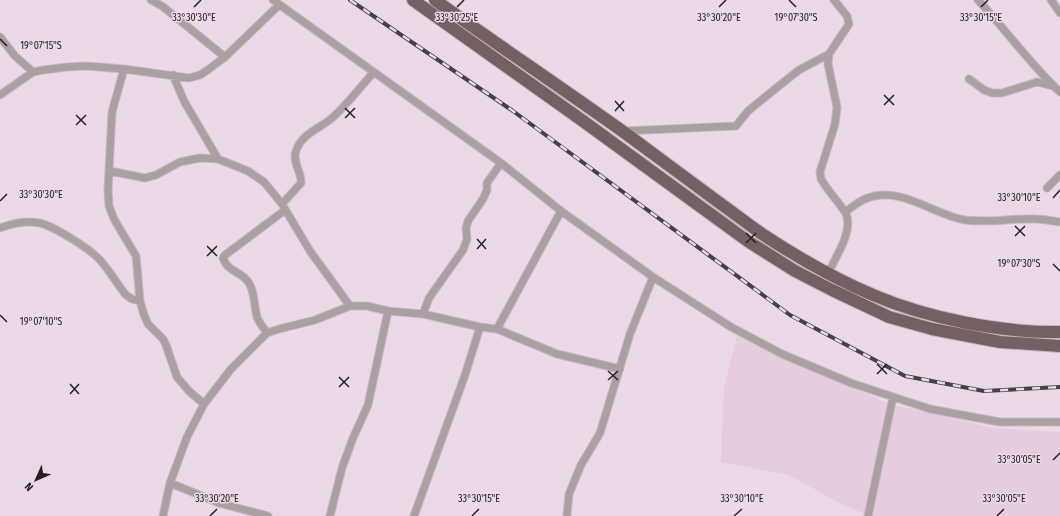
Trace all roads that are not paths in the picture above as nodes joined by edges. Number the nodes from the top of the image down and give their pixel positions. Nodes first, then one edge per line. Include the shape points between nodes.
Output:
1 (151, 0) edge
2 (273, 0) edge
3 (413, 0) edge
4 (435, 0) edge
5 (834, 0) edge
6 (978, 0) edge
7 (1051, 0) edge
8 (279, 5) junction
9 (1060, 13) edge
10 (0, 37) edge
11 (829, 54) junction
12 (225, 57) junction
13 (124, 69) junction
14 (33, 72) junction
15 (374, 72) junction
16 (173, 75) junction
17 (969, 79) dead end
18 (1053, 86) junction
19 (1060, 92) edge
20 (0, 95) edge
21 (622, 131) junction
22 (218, 159) junction
23 (501, 163) junction
24 (110, 170) junction
25 (1060, 175) edge
26 (1047, 188) dead end
27 (284, 207) junction
28 (561, 211) junction
29 (845, 212) junction
30 (1060, 222) edge
31 (0, 228) edge
32 (828, 273) junction
33 (653, 277) junction
34 (140, 301) junction
35 (350, 306) junction
36 (388, 311) junction
37 (423, 314) junction
38 (480, 327) junction
39 (497, 329) junction
40 (1060, 332) edge
41 (267, 333) junction
42 (1060, 346) edge
43 (620, 369) junction
44 (893, 397) junction
45 (204, 404) junction
46 (1060, 422) edge
47 (170, 483) junction
48 (163, 516) edge
49 (268, 516) edge
50 (330, 516) edge
51 (414, 516) edge
52 (567, 516) edge
53 (868, 516) edge

1 - 12 street
2 - 8 street
3 - 42 highway via 749,242 795,271 889,317 932,329 1000,342
4 - 21 highway
5 - 11 street via 847,16 849,24
6 - 18 street
7 - 9 street
8 - 12 street
8 - 15 street
10 - 14 street via 15,56
11 - 21 street via 799,70 748,111 736,126
11 - 29 street via 828,64 837,106 835,124 820,172 821,179
12 - 16 street via 209,70 189,78
13 - 14 street via 86,66
13 - 16 street
13 - 24 street via 112,112
14 - 20 street
15 - 23 street
15 - 27 street via 332,118 302,141 296,151 296,165 301,183
16 - 22 street via 184,101
17 - 18 street via 992,93 1002,93 1037,82
18 - 19 street
21 - 32 highway via 761,233
22 - 24 street via 200,158 180,162 145,178
22 - 27 street via 248,171 264,182
23 - 28 street
23 - 37 street via 487,183 483,199 468,221 463,250 429,298
24 - 34 street via 109,206 136,256
25 - 26 street
27 - 35 street via 310,251
27 - 41 street via 222,258 230,269 250,284 257,318
28 - 33 street
28 - 39 street
29 - 30 street via 864,199 884,195 913,200 965,220 1036,219
29 - 32 street via 848,230
31 - 34 street via 15,222 40,223 62,234 97,257 126,295
32 - 40 highway via 873,295 925,313 1005,328
33 - 43 street via 630,334
33 - 44 street via 731,326 782,354
34 - 45 street via 148,324 166,345 177,378
35 - 36 street via 367,306
35 - 41 street via 315,320
36 - 37 street
36 - 50 street via 368,405 342,468
37 - 38 street
38 - 39 street
38 - 51 street
39 - 43 street via 557,354
41 - 45 street via 231,369
43 - 52 street via 600,433 581,465 569,494
44 - 46 street via 930,409 1000,422
44 - 53 street
45 - 47 street via 187,437
47 - 48 street
47 - 49 street via 219,503

